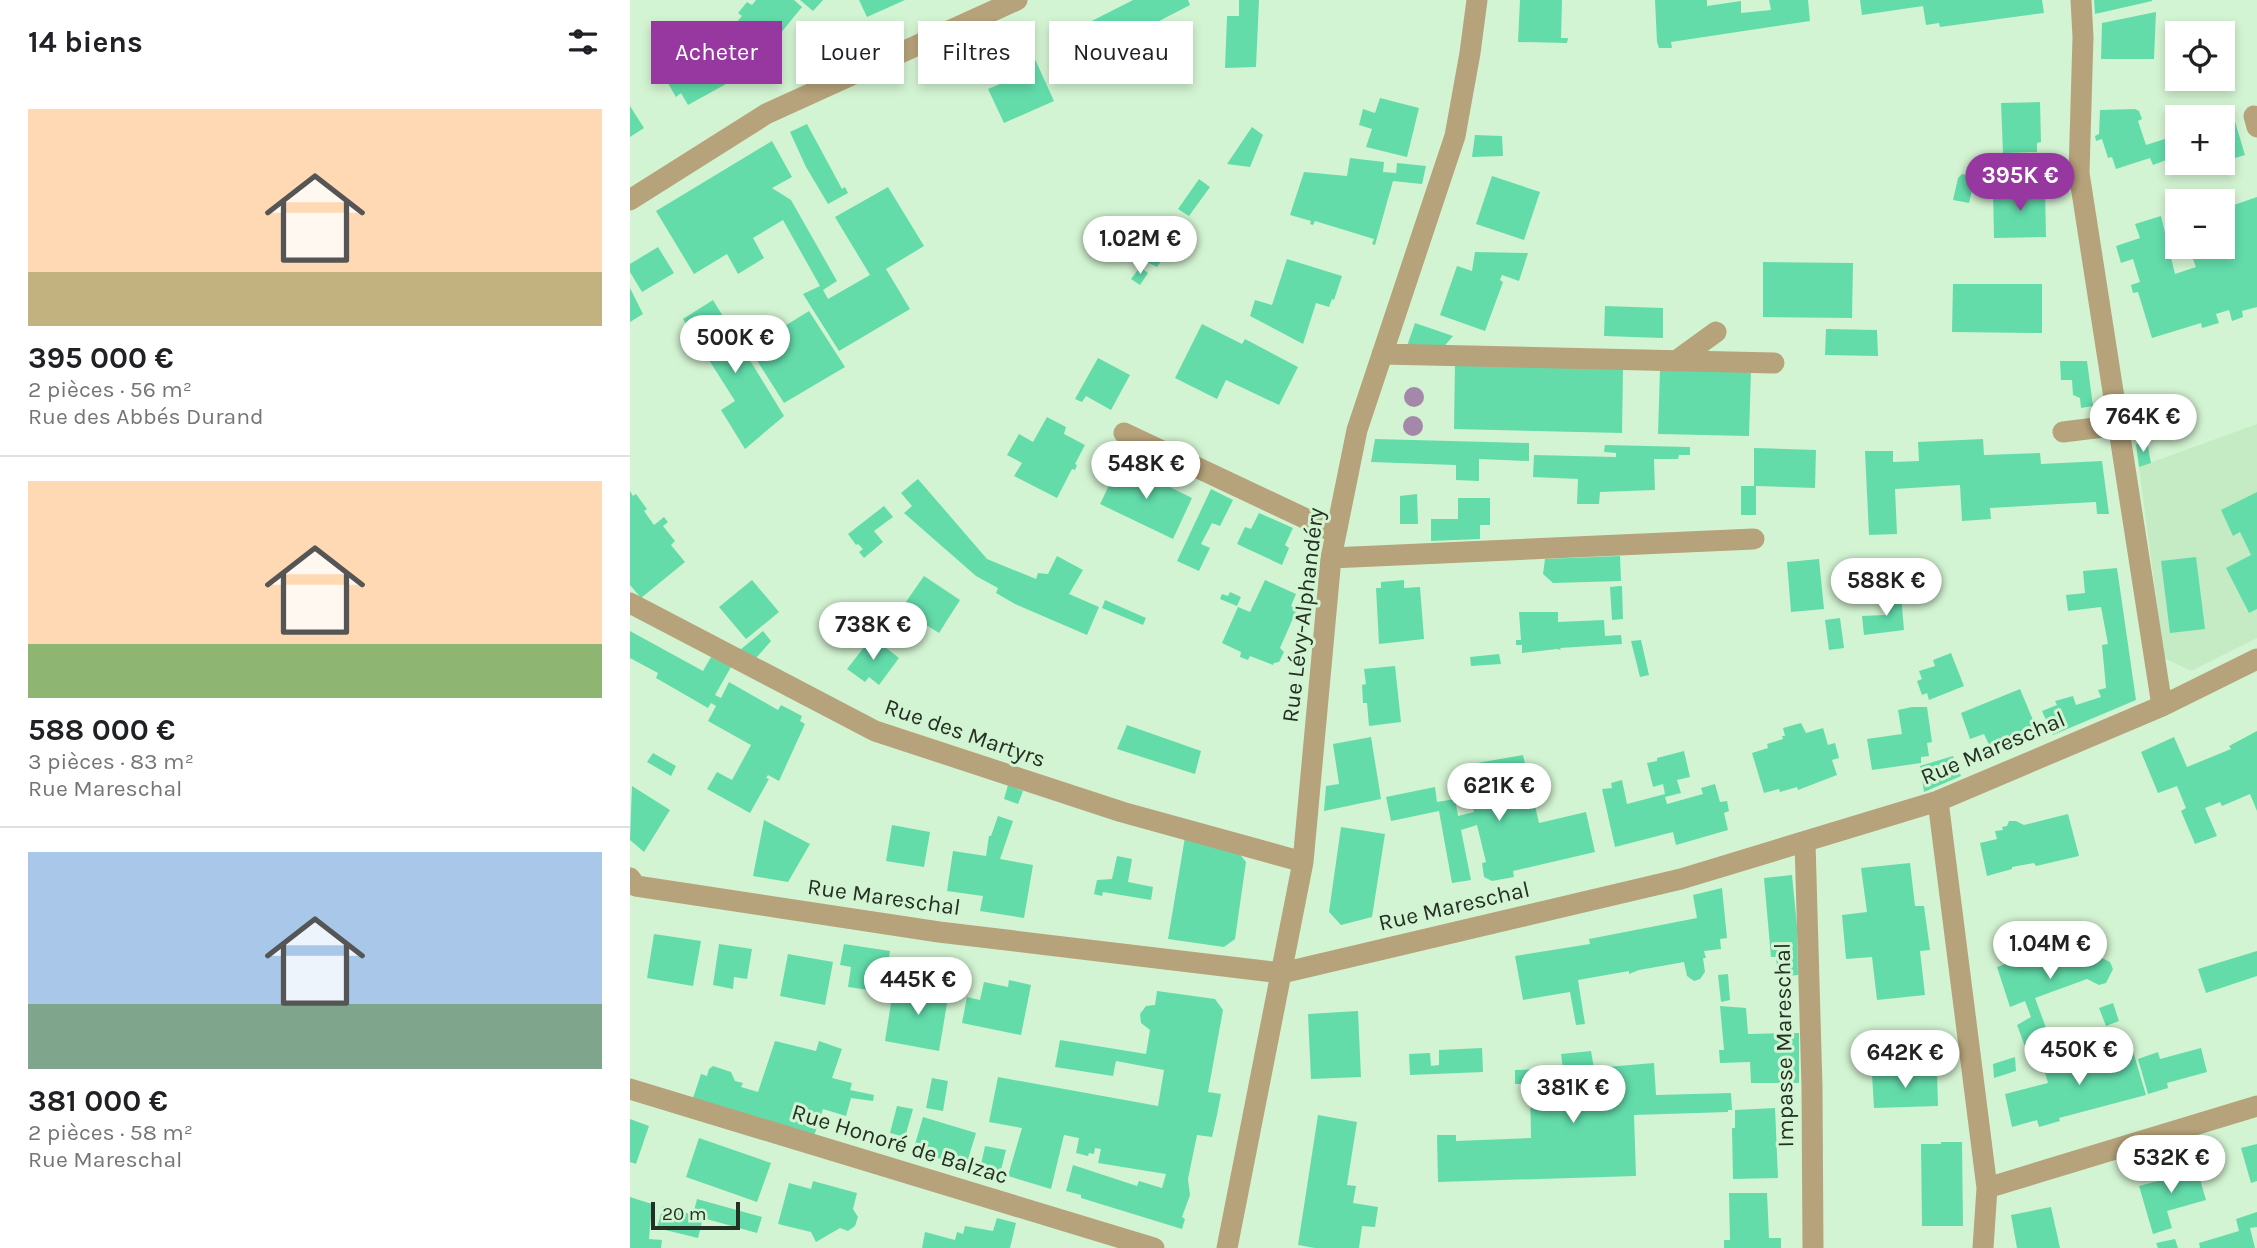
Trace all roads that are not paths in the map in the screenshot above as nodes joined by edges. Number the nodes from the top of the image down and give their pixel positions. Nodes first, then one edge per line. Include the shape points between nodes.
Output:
1 (1017, 0) edge
2 (1477, 0) edge
3 (2081, 0) edge
4 (630, 200) edge
5 (1716, 332) dead end
6 (1382, 354) junction
7 (1676, 361) junction
8 (1774, 363) dead end
9 (2119, 425) junction
10 (2063, 432) dead end
11 (1125, 433) dead end
12 (1336, 533) junction
13 (1754, 539) dead end
14 (1331, 558) junction
15 (630, 603) edge
16 (2257, 659) edge
17 (2162, 706) junction
18 (1938, 801) junction
19 (1805, 842) junction
20 (1303, 862) junction
21 (632, 887) edge
22 (1282, 973) junction
23 (630, 1089) edge
24 (2257, 1107) edge
25 (1987, 1188) junction
26 (1154, 1248) edge
27 (1227, 1248) edge
28 (1813, 1248) edge
29 (1983, 1248) edge

1 - 4 street via 766,114
2 - 6 street, Rue Lévy-Alphandéry via 1455,136
3 - 9 street via 2079,173
5 - 7 street
6 - 7 street
6 - 12 street, Rue Lévy-Alphandéry via 1357,430
7 - 8 street
9 - 10 street
9 - 17 street
11 - 12 street
12 - 14 street, Rue Lévy-Alphandéry
13 - 14 street
14 - 20 street, Rue Lévy-Alphandéry
15 - 20 street, Rue des Martyrs via 875,731 1122,813
16 - 17 street, Rue Mareschal
17 - 18 street, Rue Mareschal
18 - 19 street, Rue Mareschal
18 - 25 street
19 - 22 street, Rue Mareschal via 1681,879
19 - 28 street, Impasse Mareschal
20 - 22 street, Rue Lévy-Alphandéry
21 - 22 street, Rue Mareschal via 939,932
22 - 27 street, Rue Lévy-Alphandéry
23 - 26 street, Rue Honoré de Balzac
24 - 25 street
25 - 29 street

